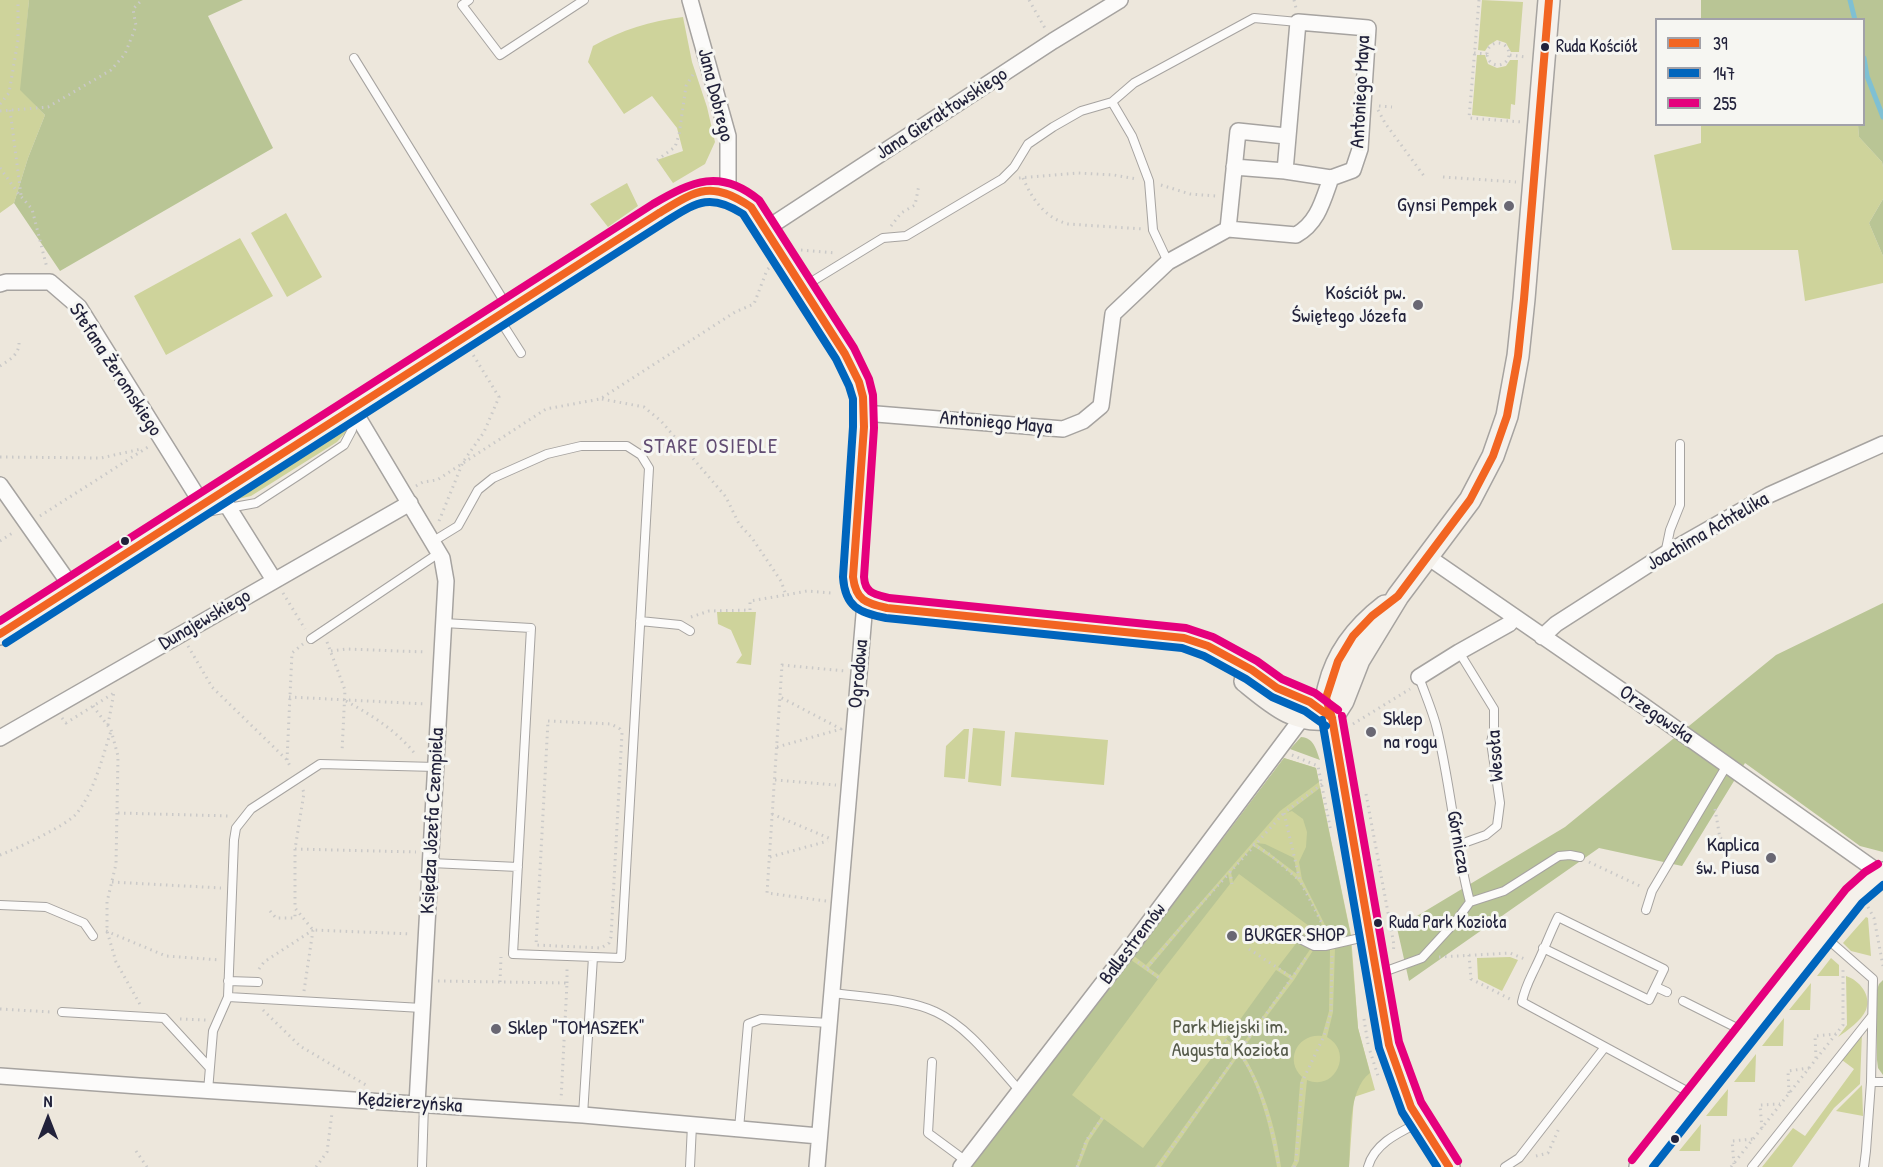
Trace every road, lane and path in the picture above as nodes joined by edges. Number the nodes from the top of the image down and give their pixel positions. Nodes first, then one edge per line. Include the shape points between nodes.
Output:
1 (18, 0) edge
2 (142, 0) edge
3 (469, 0) edge
4 (584, 0) edge
5 (690, 0) edge
6 (1029, 0) edge
7 (1120, 0) edge
8 (1479, 0) edge
9 (1549, 0) edge
10 (1298, 22) junction
11 (1053, 42) junction
12 (1474, 53) junction
13 (1487, 54) junction
14 (1510, 55) junction
15 (705, 56) junction
16 (1526, 57) dead end
17 (354, 58) dead end
18 (1112, 102) junction
19 (0, 104) edge
20 (1376, 105) dead end
21 (10, 110) junction
22 (0, 111) edge
23 (1524, 123) dead end
24 (1286, 136) junction
25 (657, 160) dead end
26 (1234, 167) junction
27 (0, 168) edge
28 (1285, 171) junction
29 (1424, 176) dead end
30 (1443, 177) dead end
31 (1023, 178) junction
32 (1331, 178) junction
33 (1002, 179) junction
34 (1149, 181) junction
35 (1513, 182) dead end
36 (919, 185) dead end
37 (728, 192) junction
38 (21, 197) junction
39 (1231, 197) junction
40 (766, 229) junction
41 (1228, 229) junction
42 (1153, 230) junction
43 (883, 238) junction
44 (856, 254) junction
45 (785, 258) junction
46 (1168, 262) junction
47 (50, 282) junction
48 (0, 284) edge
49 (803, 287) junction
50 (502, 311) junction
51 (19, 343) dead end
52 (470, 349) dead end
53 (521, 353) dead end
54 (0, 366) edge
55 (600, 399) junction
56 (353, 409) junction
57 (864, 412) junction
58 (160, 438) junction
59 (1680, 444) dead end
60 (1883, 444) edge
61 (145, 449) junction
62 (0, 457) edge
63 (463, 462) junction
64 (0, 485) edge
65 (406, 497) junction
66 (209, 506) junction
67 (27, 524) junction
68 (0, 541) edge
69 (432, 542) junction
70 (1665, 554) junction
71 (1428, 557) junction
72 (274, 580) junction
73 (72, 586) junction
74 (831, 593) dead end
75 (786, 595) junction
76 (865, 603) junction
77 (1515, 617) junction
78 (688, 618) dead end
79 (640, 621) junction
80 (444, 623) junction
81 (690, 631) dead end
82 (0, 634) edge
83 (180, 634) junction
84 (1542, 637) junction
85 (311, 639) junction
86 (328, 644) dead end
87 (330, 651) junction
88 (434, 652) dead end
89 (1459, 652) junction
90 (1226, 657) junction
91 (119, 670) junction
92 (846, 671) dead end
93 (1419, 677) junction
94 (114, 693) junction
95 (289, 697) junction
96 (780, 697) junction
97 (345, 700) junction
98 (430, 704) dead end
99 (93, 706) junction
100 (60, 715) dead end
101 (1302, 718) junction
102 (1332, 718) junction
103 (1353, 724) dead end
104 (108, 725) junction
105 (111, 730) junction
106 (0, 738) edge
107 (777, 747) junction
108 (287, 760) junction
109 (341, 763) junction
110 (1727, 765) junction
111 (431, 767) junction
112 (297, 778) junction
113 (774, 780) junction
114 (1322, 784) dead end
115 (837, 785) dead end
116 (1712, 789) junction
117 (118, 813) junction
118 (1284, 813) junction
119 (772, 814) junction
120 (243, 816) junction
121 (1730, 842) dead end
122 (1253, 844) junction
123 (1458, 845) junction
124 (295, 849) junction
125 (0, 855) edge
126 (770, 857) junction
127 (1580, 857) joint
128 (426, 858) junction
129 (518, 867) junction
130 (1230, 871) junction
131 (1882, 874) edge
132 (1300, 880) junction
133 (112, 882) junction
134 (1232, 884) dead end
135 (232, 888) junction
136 (1652, 891) junction
137 (827, 901) dead end
138 (1470, 902) junction
139 (0, 905) edge
140 (1866, 906) dead end
141 (295, 908) junction
142 (1646, 910) dead end
143 (270, 911) dead end
144 (313, 930) junction
145 (106, 931) junction
146 (417, 934) dead end
147 (1823, 935) junction
148 (93, 936) dead end
149 (1370, 936) junction
150 (1300, 939) dead end
151 (536, 945) joint
152 (1332, 945) junction
153 (1314, 946) junction
154 (1543, 948) junction
155 (1249, 949) dead end
156 (501, 950) dead end
157 (1469, 955) junction
158 (593, 957) junction
159 (1422, 958) junction
160 (229, 960) junction
161 (1843, 964) dead end
162 (1537, 965) junction
163 (1883, 966) edge
164 (1389, 970) dead end
165 (1159, 978) dead end
166 (1293, 978) junction
167 (228, 981) junction
168 (424, 981) junction
169 (258, 982) joint
170 (500, 982) junction
171 (1656, 987) junction
172 (1667, 992) dead end
173 (832, 993) junction
174 (228, 997) junction
175 (302, 1001) junction
176 (1683, 1001) dead end
177 (1522, 1002) junction
178 (422, 1008) junction
179 (0, 1009) edge
180 (62, 1012) joint
181 (1872, 1016) junction
182 (148, 1017) junction
183 (164, 1018) junction
184 (217, 1020) junction
185 (829, 1023) junction
186 (278, 1026) dead end
187 (1746, 1033) junction
188 (1836, 1034) junction
189 (1225, 1040) dead end
190 (1605, 1047) junction
191 (1239, 1052) junction
192 (1816, 1059) junction
193 (932, 1062) dead end
194 (209, 1067) junction
195 (1809, 1068) junction
196 (0, 1076) edge
197 (1871, 1082) junction
198 (1883, 1082) edge
199 (375, 1090) dead end
200 (208, 1091) junction
201 (1020, 1091) junction
202 (1789, 1094) junction
203 (1696, 1096) junction
204 (420, 1104) junction
205 (561, 1104) dead end
206 (1780, 1104) junction
207 (333, 1107) dead end
208 (583, 1115) junction
209 (1102, 1118) dead end
210 (1419, 1122) junction
211 (1561, 1124) dead end
212 (692, 1125) junction
213 (1762, 1128) junction
214 (739, 1129) junction
215 (819, 1136) junction
216 (1753, 1139) junction
217 (136, 1151) dead end
218 (1519, 1158) junction
219 (964, 1164) edge
220 (1732, 1165) edge
221 (147, 1167) edge
222 (316, 1167) edge
223 (422, 1167) edge
224 (690, 1167) edge
225 (817, 1167) edge
226 (1077, 1167) edge
227 (1158, 1167) edge
228 (1279, 1167) edge
229 (1294, 1167) edge
230 (1368, 1167) edge
231 (1449, 1167) edge
232 (1505, 1167) edge
233 (1640, 1167) edge
234 (1752, 1167) edge
235 (1864, 1167) edge

1 - 19 path via 18,40 9,93
2 - 21 path via 133,9 136,26 125,54 111,70 48,107
3 - 4 lane via 462,5 500,55
5 - 15 street, Jana Dobrego
6 - 11 path
7 - 11 street, Jana Gierałtowskiego
8 - 12 path
9 - 71 street via 1525,288 1507,416 1493,456 1470,500
10 - 18 lane via 1254,18 1134,83
10 - 24 street
10 - 32 street, Antoniego Maya via 1368,28 1360,149 1353,170
11 - 40 street, Jana Gierałtowskiego
12 - 13 path
12 - 23 path via 1469,118
13 - 14 path via 1495,65 1505,63
13 - 14 path via 1497,43 1506,46
14 - 16 path
15 - 25 path via 686,86 675,147
15 - 37 street, Jana Dobrego via 728,136
17 - 50 lane
18 - 33 lane via 1082,111 1028,144
18 - 34 lane via 1132,136
20 - 29 path via 1384,123
21 - 22 path
21 - 38 path
24 - 26 street via 1238,131
24 - 28 street
26 - 28 street
26 - 39 street
27 - 38 path
28 - 32 street
30 - 35 path
31 - 33 path
31 - 34 path via 1078,173
31 - 42 path via 1041,209 1056,221
32 - 41 street via 1314,221 1296,235
33 - 43 lane via 906,236
34 - 39 path via 1190,194
34 - 42 lane
36 - 43 path via 915,205 901,213
37 - 40 street via 751,207
37 - 50 street via 689,195
38 - 47 path via 32,209
39 - 41 street
40 - 45 street
41 - 46 street, Antoniego Maya
42 - 46 lane
43 - 44 lane
44 - 45 path via 798,250
44 - 49 lane
45 - 49 street
45 - 55 path via 767,270 754,304 735,312
46 - 57 street, Antoniego Maya via 1113,314 1101,406 1083,421 1063,429
47 - 48 street
47 - 58 street, Stefana Żeromskiego via 79,307
49 - 57 street via 853,368
50 - 53 lane
50 - 56 street
51 - 54 path via 14,357
52 - 63 path via 499,397 484,432
55 - 63 path via 546,410
55 - 75 path via 644,407 661,421 726,497 739,524 782,581
56 - 65 street, Księdza Józefa Czempiela
56 - 66 street
57 - 76 street via 853,587
58 - 61 path
58 - 66 street, Stefana Żeromskiego
59 - 70 lane via 1680,505
60 - 70 street, Joachima Achtelika via 1769,495
61 - 62 path via 101,458
61 - 67 path
63 - 65 path via 437,480 423,482
63 - 69 path
64 - 67 street
65 - 69 street, Księdza Józefa Czempiela
65 - 72 street, Dunajewskiego
66 - 72 street, Stefana Żeromskiego
66 - 73 street
67 - 68 path
67 - 73 street
69 - 79 lane via 458,526 478,490 493,478 547,454 581,446 627,446 649,468
69 - 80 street, Księdza Józefa Czempiela via 442,558 446,581
69 - 85 lane
70 - 84 street, Joachima Achtelika
71 - 77 street, Orzegowska
71 - 102 street via 1398,596 1359,660
72 - 83 street, Dunajewskiego
72 - 85 path
73 - 82 street
74 - 75 path via 807,591
75 - 78 path via 750,601 750,610 709,611
76 - 90 street via 1184,638
76 - 173 street, Ogrodowa
77 - 84 street, Orzegowska
77 - 89 street
79 - 81 lane
79 - 158 lane via 621,958
80 - 111 street, Księdza Józefa Czempiela
80 - 129 lane via 531,628
83 - 91 street, Dunajewskiego
83 - 108 path via 212,687
84 - 110 street, Orzegowska
85 - 95 path via 292,653
86 - 87 path
87 - 88 path
87 - 97 path
89 - 93 street
89 - 123 lane, Wesoła via 1494,709 1491,742 1500,802 1497,826 1486,835
90 - 101 street via 1244,680 1269,700
90 - 102 street
91 - 94 path
91 - 106 street, Dunajewskiego
92 - 96 path via 782,665
93 - 103 path via 1414,687
93 - 123 lane, Górnicza via 1437,728
94 - 99 path
94 - 104 path
95 - 97 path
95 - 108 path
96 - 107 path
96 - 107 path via 841,729
97 - 98 path
97 - 109 path
97 - 111 path via 403,738
99 - 100 path via 66,723
99 - 104 path
101 - 102 street
101 - 201 street, Ballestremów
102 - 149 street
104 - 105 path
105 - 117 path via 118,756
105 - 125 path via 92,786 76,815 21,848
107 - 113 path
108 - 112 path
109 - 111 lane
109 - 112 lane via 320,764
110 - 116 lane
110 - 131 street, Orzegowska
111 - 128 street, Księdza Józefa Czempiela
112 - 120 lane
112 - 124 path via 304,793
113 - 115 path
113 - 119 path
114 - 118 path
116 - 121 path via 1720,838
116 - 136 lane
117 - 120 path
117 - 133 path
118 - 122 path
118 - 132 path
119 - 126 path
119 - 126 path via 833,839
120 - 135 lane via 234,840
122 - 130 path
122 - 132 path
123 - 138 lane, Górnicza
124 - 128 path
124 - 141 path
126 - 137 path via 767,893
127 - 136 path
127 - 138 lane via 1560,856 1504,891
128 - 129 lane
128 - 168 street, Księdza Józefa Czempiela
129 - 158 lane via 513,954
130 - 134 path
130 - 165 path via 1147,968
131 - 147 street via 1864,885
132 - 152 path
133 - 135 path
133 - 145 path
135 - 160 lane
136 - 142 lane
138 - 159 lane
139 - 148 lane via 46,907 84,923
140 - 163 path via 1874,918
141 - 143 path via 295,918 276,918
141 - 144 path
144 - 146 path
144 - 169 path via 264,962 258,970
144 - 175 path
145 - 160 path via 166,956
145 - 182 path via 116,962
147 - 181 lane via 1873,980
147 - 187 street
149 - 152 lane
149 - 210 street via 1389,1045
150 - 153 lane
151 - 151 path via 601,948 609,943 622,733 616,725 548,721
152 - 153 lane
152 - 229 path via 1331,1012 1302,1082
153 - 166 path
154 - 162 lane
154 - 171 lane via 1649,1000
154 - 171 lane via 1558,917 1664,969
155 - 166 path
156 - 170 path
157 - 159 path
157 - 162 path via 1510,953
157 - 177 path via 1472,980
158 - 208 lane
159 - 164 lane
160 - 167 lane
161 - 188 path via 1843,1025
162 - 177 lane via 1525,986
166 - 191 path
167 - 169 lane
167 - 174 lane
168 - 170 path
168 - 178 street, Księdza Józefa Czempiela
170 - 205 path via 567,983
171 - 172 lane
173 - 185 street, Ogrodowa
173 - 201 lane via 935,1011 969,1036
174 - 175 lane
174 - 184 lane
175 - 178 lane
176 - 187 lane
177 - 190 lane
178 - 204 street, Księdza Józefa Czempiela
179 - 180 path
180 - 182 lane
181 - 197 lane
181 - 234 lane
182 - 183 lane
183 - 184 path
183 - 194 lane
184 - 194 lane
185 - 214 lane via 761,1019 748,1024
185 - 215 street, Ogrodowa
186 - 199 path via 300,1046
187 - 203 street
188 - 192 path
188 - 192 path via 1815,1036
189 - 191 path
190 - 203 lane
190 - 218 lane
191 - 227 path
191 - 228 path via 1264,1107
192 - 195 path
193 - 219 lane via 928,1133
194 - 200 lane
195 - 202 path
195 - 202 path via 1788,1071
196 - 200 street, Kędzierzyńska
197 - 198 lane
197 - 235 lane
200 - 204 street, Kędzierzyńska
201 - 219 street, Ballestremów
202 - 206 path
203 - 233 street
204 - 208 street, Kędzierzyńska
204 - 223 lane
206 - 213 path
206 - 213 path via 1760,1106
207 - 222 path via 327,1152
208 - 212 street, Kędzierzyńska
209 - 226 path via 1086,1141
210 - 230 lane via 1389,1139 1370,1156
210 - 231 street
211 - 218 path via 1548,1153 1521,1161
212 - 214 street, Kędzierzyńska
212 - 224 lane
213 - 216 path
214 - 215 street, Kędzierzyńska
215 - 225 street, Ogrodowa
216 - 220 path
216 - 220 path via 1732,1141
217 - 221 path
218 - 232 lane

